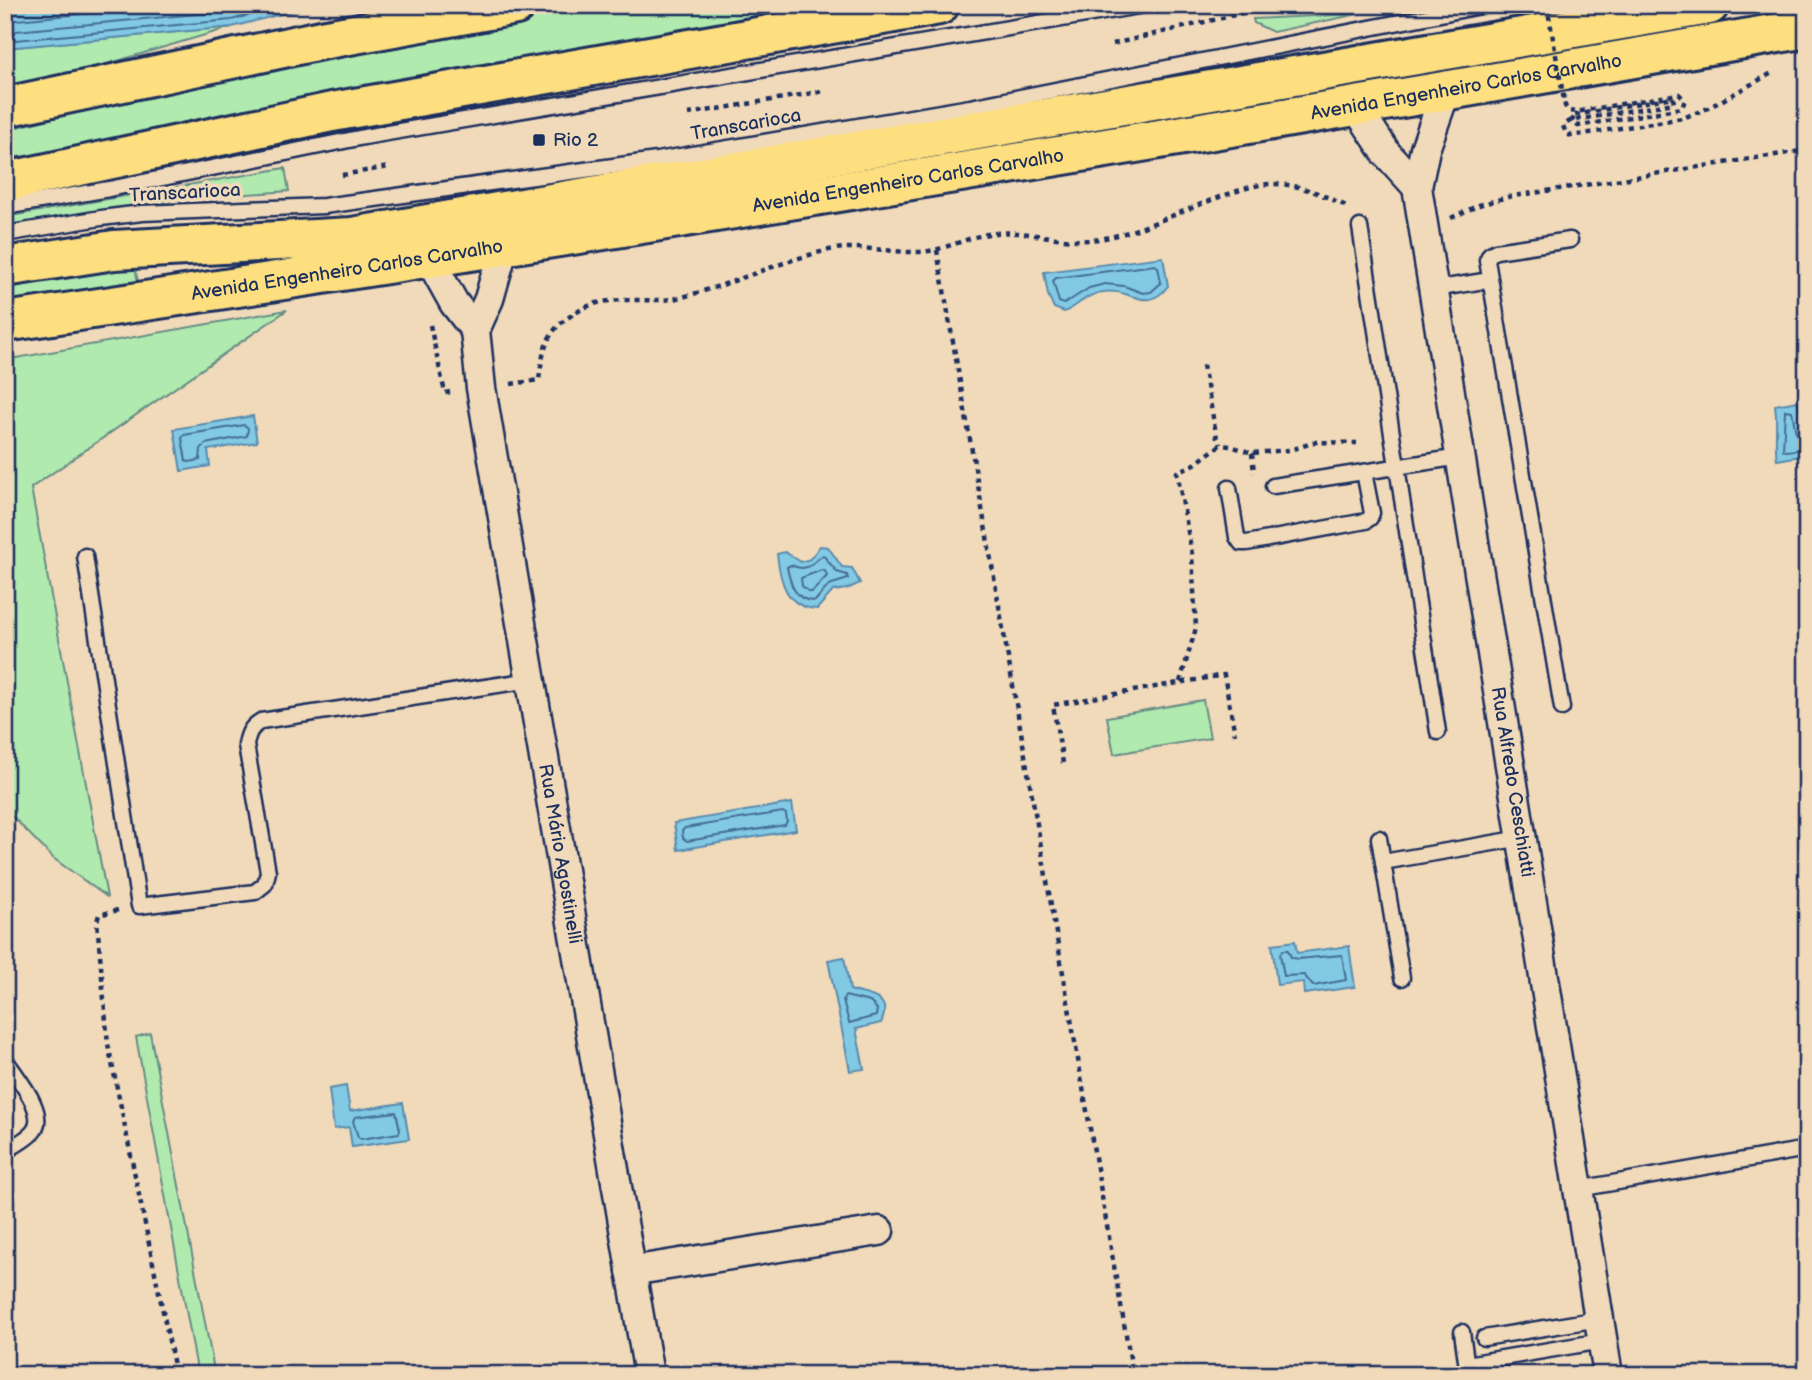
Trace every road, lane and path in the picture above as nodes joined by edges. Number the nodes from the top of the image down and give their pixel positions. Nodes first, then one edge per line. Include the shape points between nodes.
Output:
1 (516, 5) edge
2 (939, 5) edge
3 (1145, 5) edge
4 (1486, 5) edge
5 (1547, 5) edge
6 (1709, 5) edge
7 (1342, 7) dead end
8 (1807, 28) edge
9 (1113, 44) dead end
10 (1783, 69) dead end
11 (1446, 90) junction
12 (825, 91) dead end
13 (1355, 105) junction
14 (5, 107) edge
15 (688, 114) dead end
16 (1807, 150) edge
17 (389, 167) dead end
18 (342, 175) dead end
19 (5, 182) edge
20 (1417, 187) junction
21 (5, 207) edge
22 (1354, 210) dead end
23 (1360, 227) dead end
24 (1424, 229) junction
25 (5, 234) edge
26 (1570, 240) dead end
27 (504, 246) junction
28 (937, 250) junction
29 (429, 258) junction
30 (5, 267) edge
31 (1490, 280) junction
32 (1434, 289) junction
33 (429, 320) dead end
34 (5, 322) edge
35 (475, 330) junction
36 (1203, 365) dead end
37 (481, 388) junction
38 (1357, 443) dead end
39 (1220, 445) junction
40 (1460, 457) junction
41 (1397, 467) junction
42 (1364, 472) junction
43 (1273, 486) dead end
44 (1228, 488) dead end
45 (85, 556) dead end
46 (531, 680) junction
47 (1180, 682) junction
48 (1562, 708) dead end
49 (1438, 732) dead end
50 (1236, 734) dead end
51 (1063, 763) dead end
52 (1379, 838) dead end
53 (1522, 838) junction
54 (1383, 862) junction
55 (139, 906) junction
56 (1402, 978) dead end
57 (5, 1059) edge
58 (1807, 1149) edge
59 (5, 1151) edge
60 (1578, 1189) junction
61 (878, 1231) dead end
62 (631, 1271) junction
63 (1600, 1330) junction
64 (1462, 1332) dead end
65 (1484, 1338) dead end
66 (1468, 1369) edge
67 (176, 1375) edge
68 (649, 1375) edge
69 (1133, 1375) edge
70 (1608, 1375) edge

1 - 14 main road via 321,40
2 - 19 main road via 332,112
3 - 21 lane, Transcarioca via 376,135
4 - 25 lane, Transcarioca via 970,107 657,160 324,206 142,213
5 - 10 path, bridge via 1569,111 1679,94 1685,100 1682,108 1578,126 1572,121 1575,115 1673,97 1674,103 1570,121 1563,126 1571,136 1683,118
6 - 30 main road, Avenida Engenheiro Carlos Carvalho via 352,237 114,250
7 - 9 path via 1247,12
8 - 11 main road, Avenida Engenheiro Carlos Carvalho
11 - 13 main road, Avenida Engenheiro Carlos Carvalho
11 - 20 street, Rua Alfredo Ceschiatti
12 - 15 path
13 - 20 street via 1387,154
13 - 27 main road, Avenida Engenheiro Carlos Carvalho
16 - 24 path via 1508,197
17 - 18 path
20 - 24 street, Rua Alfredo Ceschiatti
22 - 28 path via 1307,187 1273,184 1248,187 1091,240 1002,232
23 - 41 lane
24 - 32 street, Rua Alfredo Ceschiatti
26 - 31 lane via 1490,254
27 - 29 main road, Avenida Engenheiro Carlos Carvalho
27 - 35 street, Rua Mário Agostinelli
28 - 37 path via 831,250 674,299 586,307 551,334 539,380
28 - 69 path
29 - 34 main road, Avenida Engenheiro Carlos Carvalho
29 - 35 street
31 - 32 lane
31 - 48 lane
32 - 40 street, Rua Alfredo Ceschiatti
33 - 37 path via 446,393
35 - 37 street, Rua Mário Agostinelli
36 - 39 path
37 - 46 street, Rua Mário Agostinelli
38 - 39 path via 1316,442 1252,453
39 - 47 path via 1177,472 1192,555 1196,616
40 - 41 lane
40 - 53 street, Rua Alfredo Ceschiatti
41 - 42 lane
41 - 49 lane
42 - 43 lane
42 - 44 lane via 1372,513 1366,521 1247,542 1237,537
45 - 55 lane
46 - 55 lane via 261,721 248,734 246,744 268,873 265,884 255,892
46 - 62 street, Rua Mário Agostinelli
47 - 50 path via 1224,675
47 - 51 path via 1053,705
52 - 54 lane
53 - 54 lane
53 - 60 street, Rua Alfredo Ceschiatti
54 - 56 lane
55 - 67 path via 105,912 97,922 108,1044
57 - 59 lane via 37,1109 39,1123 32,1134
58 - 60 lane
60 - 63 street, Rua Alfredo Ceschiatti
61 - 62 street
62 - 68 street, Rua Mário Agostinelli
63 - 65 lane
63 - 66 lane
63 - 70 street, Rua Alfredo Ceschiatti
64 - 66 lane

